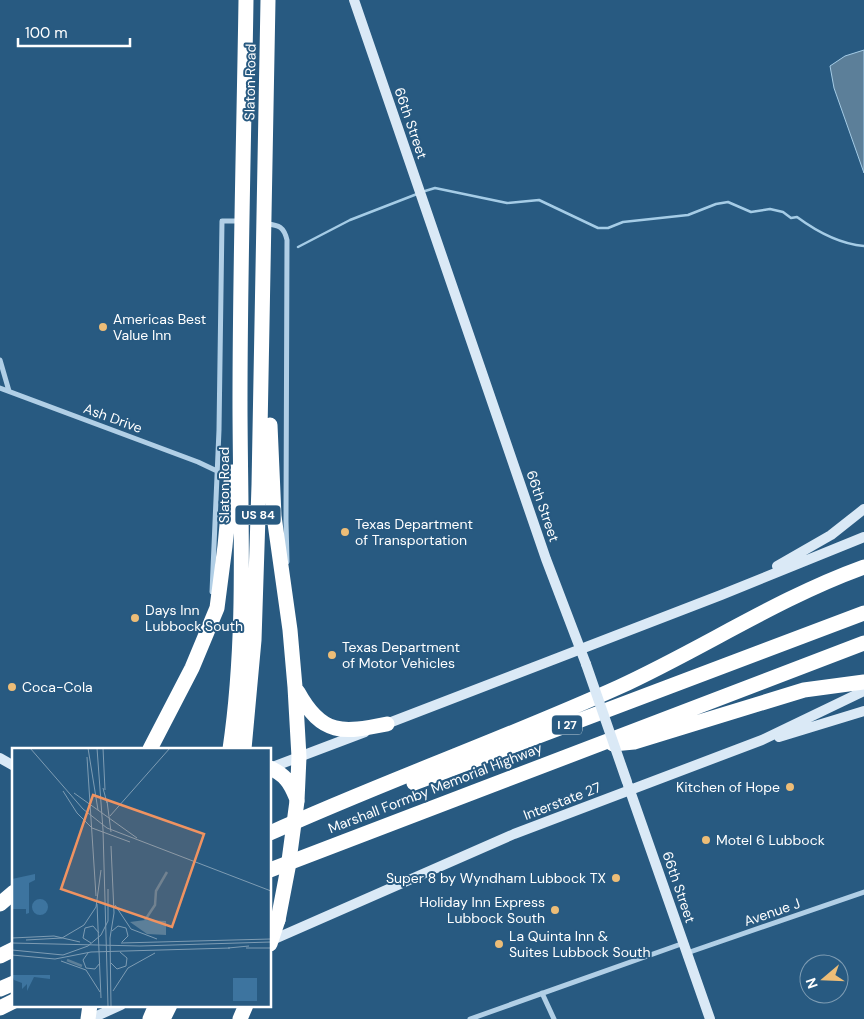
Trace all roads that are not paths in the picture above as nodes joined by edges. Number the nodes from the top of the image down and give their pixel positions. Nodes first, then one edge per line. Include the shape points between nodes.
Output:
1 (246, 0) edge
2 (268, 0) edge
3 (354, 0) edge
4 (240, 221) junction
5 (265, 224) junction
6 (263, 308) junction
7 (0, 360) edge
8 (0, 388) edge
9 (9, 391) junction
10 (240, 401) junction
11 (217, 471) junction
12 (864, 510) edge
13 (864, 536) edge
14 (864, 567) edge
15 (864, 613) edge
16 (655, 621) junction
17 (208, 629) junction
18 (290, 630) junction
19 (864, 643) edge
20 (581, 650) junction
21 (295, 687) junction
22 (864, 688) edge
23 (864, 711) edge
24 (241, 721) junction
25 (387, 724) junction
26 (594, 746) junction
27 (746, 746) junction
28 (151, 748) edge
29 (230, 748) edge
30 (244, 748) edge
31 (299, 757) junction
32 (0, 758) edge
33 (12, 765) edge
34 (271, 768) edge
35 (271, 768) edge
36 (628, 786) junction
37 (297, 801) junction
38 (271, 834) edge
39 (271, 834) edge
40 (271, 870) edge
41 (12, 891) edge
42 (12, 892) edge
43 (864, 892) edge
44 (0, 896) edge
45 (0, 904) edge
46 (271, 938) edge
47 (271, 941) edge
48 (686, 948) junction
49 (12, 950) edge
50 (0, 956) edge
51 (12, 983) edge
52 (0, 989) edge
53 (542, 993) junction
54 (12, 1002) edge
55 (90, 1006) edge
56 (119, 1006) edge
57 (156, 1006) edge
58 (170, 1006) edge
59 (246, 1006) edge
60 (0, 1008) edge
61 (88, 1019) edge
62 (150, 1019) edge
63 (163, 1019) edge
64 (240, 1019) edge
65 (470, 1019) edge
66 (554, 1019) edge
67 (710, 1019) edge

1 - 4 highway, Slaton Road / US 84
2 - 5 highway, Slaton Road / US 84
3 - 20 main road, 66th Street via 546,559
4 - 5 highway
4 - 10 highway, Slaton Road / US 84
4 - 11 street, Slaton Road via 222,221
5 - 6 highway, Slaton Road / US 84
5 - 18 street via 279,225 288,240 286,521
6 - 18 highway via 274,516
6 - 24 highway, Slaton Road / US 84 via 254,640
7 - 9 street
8 - 9 street, Ash Drive
9 - 11 street, Ash Drive
10 - 17 highway via 226,546 217,608
10 - 24 highway, Slaton Road / US 84
11 - 17 street, Slaton Road
12 - 16 main road via 808,550
13 - 16 main road
14 - 38 highway via 809,589 617,688 353,796
15 - 39 highway, Marshall Formby Memorial Highway / I 27 via 380,796
16 - 20 main road
17 - 28 highway via 192,668
18 - 21 highway
19 - 26 highway, Marshall Formby Memorial Highway / I 27
20 - 25 main road
20 - 36 main road, 66th Street, bridge
21 - 25 highway via 308,710 334,729 356,730
21 - 31 highway
22 - 26 highway via 824,686 634,742
22 - 27 main road, Interstate 27
23 - 27 main road
24 - 29 highway, Slaton Road / US 84
24 - 30 highway, Slaton Road / US 84
25 - 31 main road
26 - 40 highway, Marshall Formby Memorial Highway / I 27
27 - 36 main road, Interstate 27
31 - 34 main road
31 - 37 highway
32 - 33 main road
35 - 37 highway via 289,781
36 - 47 main road, Interstate 27
36 - 48 main road, 66th Street
37 - 46 highway, bridge via 288,868
41 - 44 main road
42 - 45 highway
43 - 48 street, Avenue J
48 - 53 street, Avenue J
48 - 67 main road, 66th Street
49 - 50 highway
51 - 52 highway
53 - 65 street, Avenue J
53 - 66 street
54 - 60 highway
55 - 61 highway
56 - 61 main road
57 - 62 highway
58 - 63 highway
59 - 64 highway

